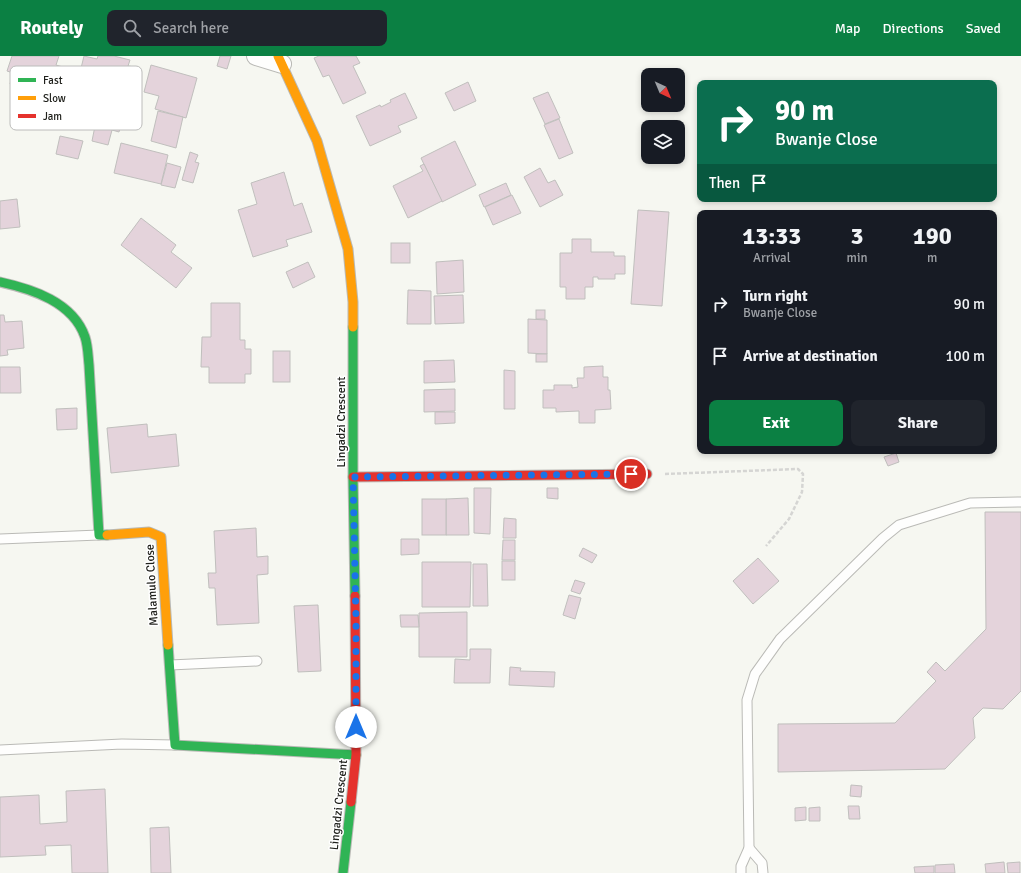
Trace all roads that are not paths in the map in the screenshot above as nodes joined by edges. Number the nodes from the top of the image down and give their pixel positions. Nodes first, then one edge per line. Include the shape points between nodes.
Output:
1 (256, 56) edge
2 (280, 60) edge
3 (0, 282) edge
4 (647, 474) road end
5 (353, 477) junction
6 (1021, 502) edge
7 (99, 535) junction
8 (0, 539) edge
9 (257, 661) dead end
10 (170, 665) junction
11 (175, 745) junction
12 (0, 750) edge
13 (356, 755) junction
14 (749, 848) junction
15 (343, 873) edge
16 (740, 873) edge
17 (763, 873) edge

1 - 2 street
2 - 5 street, Lingadzi Crescent via 317,141 348,249 353,302
3 - 7 street via 39,294 65,309 84,333 88,346
4 - 5 street
5 - 13 street, Lingadzi Crescent
6 - 14 lane via 970,503 899,525 780,639 755,674 747,700
7 - 8 lane
7 - 10 street, Malamulo Close via 149,532 161,537
9 - 10 lane
10 - 11 street, Malamulo Close
11 - 12 lane via 122,744
11 - 13 street
13 - 15 street, Lingadzi Crescent
14 - 16 lane
14 - 17 lane via 762,863

